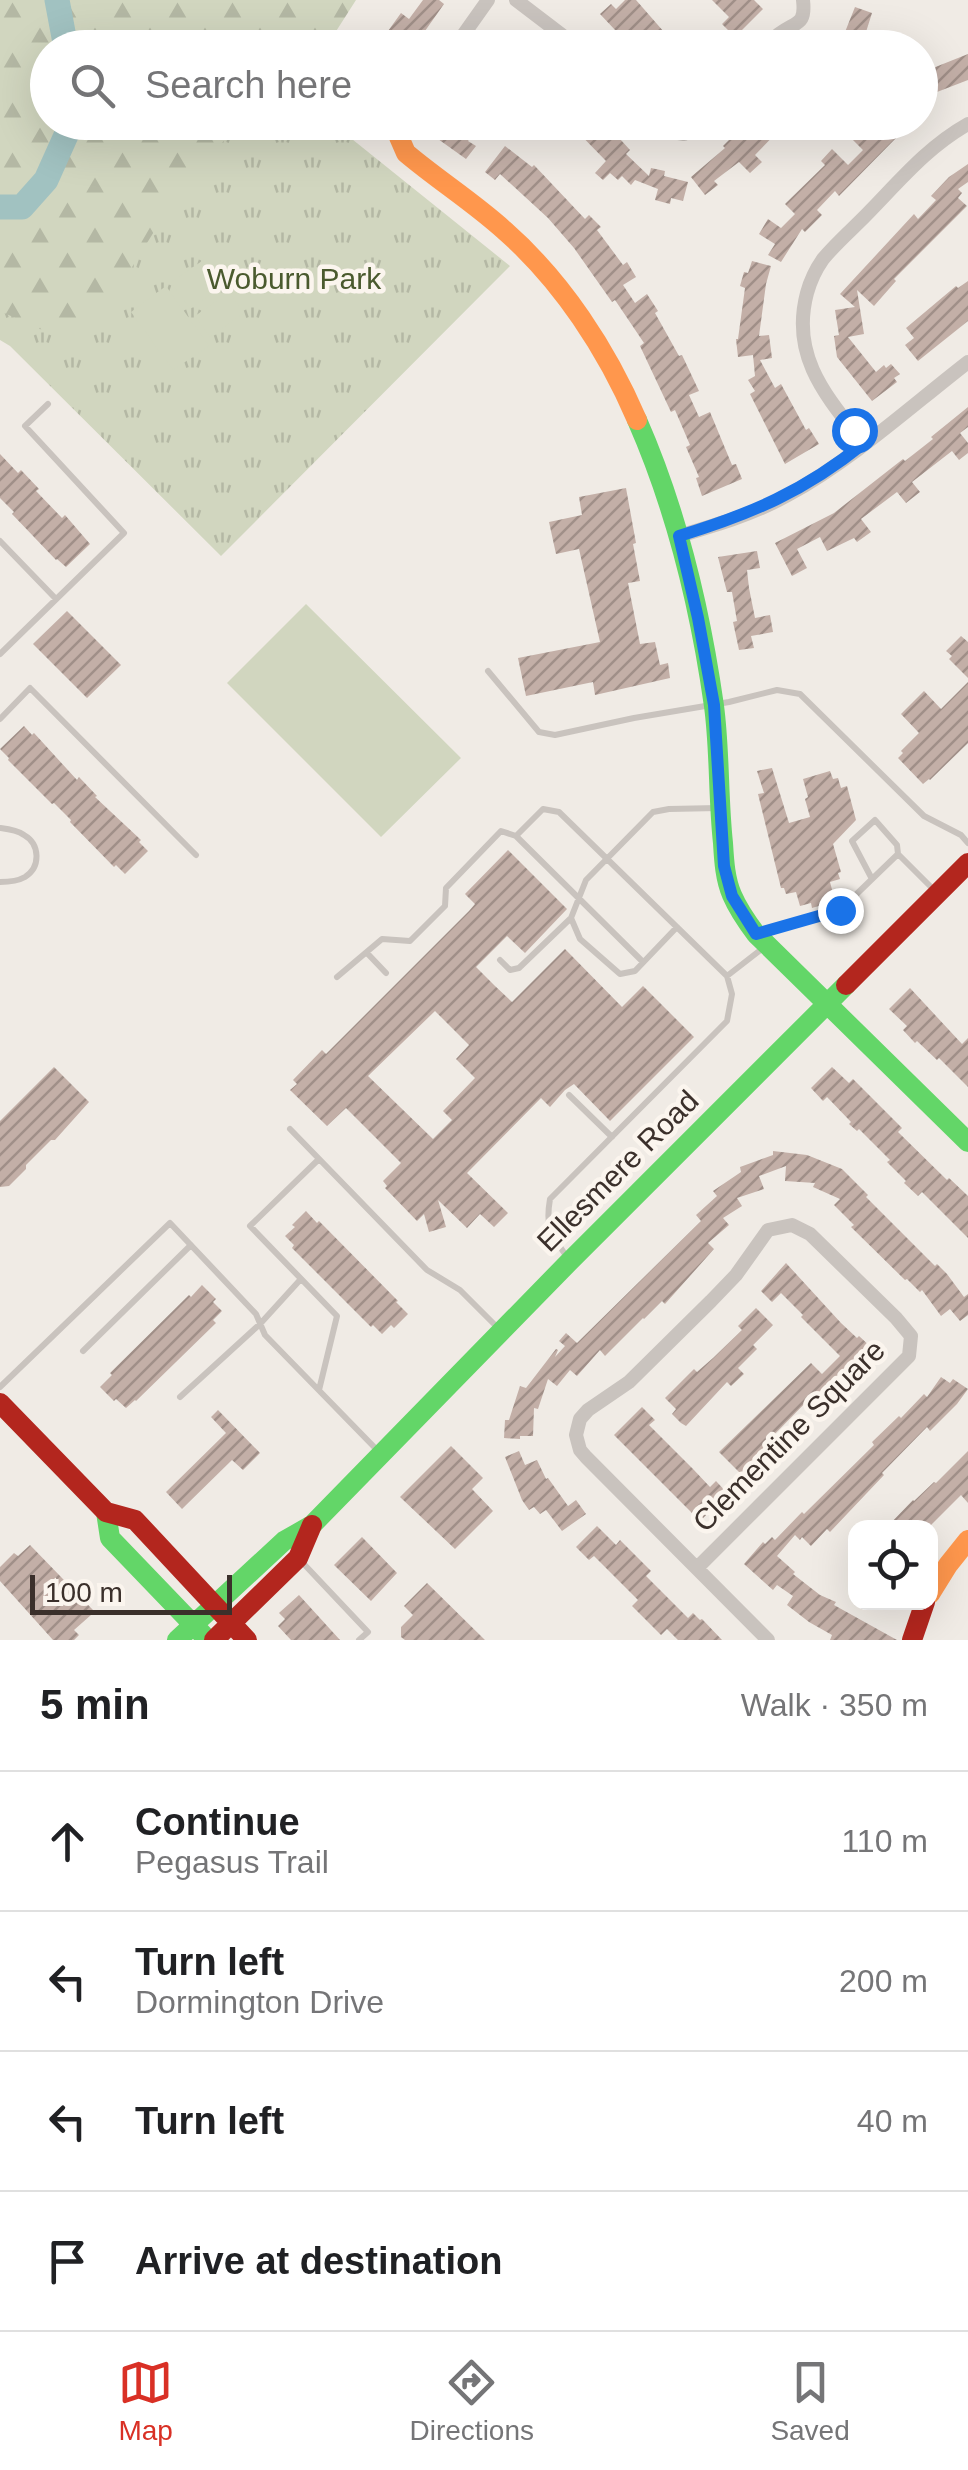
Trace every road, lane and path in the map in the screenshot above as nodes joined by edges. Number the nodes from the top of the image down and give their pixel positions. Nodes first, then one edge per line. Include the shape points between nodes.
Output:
1 (488, 0) edge
2 (516, 0) edge
3 (803, 0) edge
4 (467, 30) edge
5 (556, 30) edge
6 (785, 30) edge
7 (968, 124) edge
8 (404, 140) edge
9 (968, 362) edge
10 (48, 404) dead end
11 (864, 443) junction
12 (679, 536) junction
13 (0, 542) edge
14 (56, 600) junction
15 (0, 654) edge
16 (488, 671) dead end
17 (714, 705) junction
18 (0, 719) edge
19 (720, 808) junction
20 (0, 828) edge
21 (516, 836) junction
22 (968, 843) edge
23 (898, 854) junction
24 (196, 855) dead end
25 (606, 858) junction
26 (968, 863) edge
27 (872, 879) junction
28 (0, 882) edge
29 (937, 892) junction
30 (579, 899) junction
31 (572, 918) junction
32 (678, 928) junction
33 (762, 939) junction
34 (367, 952) junction
35 (500, 960) dead end
36 (643, 962) junction
37 (386, 973) dead end
38 (727, 976) junction
39 (338, 978) dead end
40 (828, 1004) junction
41 (570, 1095) dead end
42 (290, 1130) dead end
43 (612, 1137) junction
44 (968, 1142) edge
45 (319, 1159) junction
46 (192, 1245) junction
47 (570, 1261) junction
48 (300, 1280) junction
49 (260, 1324) junction
50 (501, 1332) junction
51 (83, 1351) dead end
52 (0, 1387) edge
53 (318, 1390) junction
54 (180, 1397) dead end
55 (0, 1403) edge
56 (381, 1454) junction
57 (106, 1512) junction
58 (312, 1525) junction
59 (968, 1540) edge
60 (298, 1558) junction
61 (698, 1567) junction
62 (938, 1581) edge
63 (215, 1604) junction
64 (922, 1610) edge
65 (232, 1622) junction
66 (205, 1635) edge
67 (177, 1640) edge
68 (248, 1640) edge
69 (359, 1640) edge
70 (768, 1640) edge
71 (912, 1640) edge

1 - 4 street
2 - 5 street
3 - 6 street via 804,14
7 - 11 street via 924,154 822,261 810,282 802,341 811,368
8 - 12 main road via 410,157 522,247 581,318 630,400
9 - 11 street
10 - 14 lane via 24,426 124,532
11 - 12 street via 784,498
12 - 17 main road
13 - 14 lane
14 - 15 lane
16 - 17 lane via 539,732 555,735
17 - 19 main road
17 - 22 lane via 778,690 800,694 924,816
18 - 24 lane via 30,688
19 - 25 lane via 653,812
19 - 33 main road via 729,884
20 - 28 lane via 30,838 37,856 25,876
21 - 25 lane via 543,809 559,812
21 - 30 lane
21 - 34 lane via 500,832 446,888 445,906 410,941 382,939
23 - 27 lane
23 - 27 lane via 875,820 852,841
23 - 29 lane
25 - 30 lane
25 - 32 lane
26 - 29 main road, Ellesmere Road
27 - 33 lane via 840,910
29 - 40 main road, Ellesmere Road
30 - 31 lane
30 - 36 lane
31 - 35 lane via 519,968 510,970
31 - 36 lane via 580,938 620,974
32 - 36 lane
32 - 38 lane
33 - 38 lane
33 - 40 main road
34 - 37 lane
34 - 39 lane
38 - 43 lane via 727,1021
40 - 44 main road
40 - 47 main road, Ellesmere Road
41 - 43 lane
42 - 45 lane
43 - 47 lane via 550,1199 549,1231
45 - 48 lane via 250,1226
45 - 50 lane via 427,1270 460,1290
46 - 49 lane
46 - 51 lane
46 - 52 lane via 170,1223
47 - 50 main road, Ellesmere Road
48 - 49 lane
48 - 53 lane via 337,1316
49 - 53 lane
49 - 54 lane
50 - 56 main road, Ellesmere Road
53 - 56 lane
55 - 57 main road
56 - 58 main road, Ellesmere Road
57 - 63 main road via 135,1520
57 - 66 main road via 110,1538
58 - 60 main road, Ellesmere Road
58 - 63 main road, Ellesmere Road
59 - 62 main road
60 - 65 main road, Ellesmere Road
60 - 69 lane via 368,1632
61 - 61 street, Clementine Square via 909,1356 911,1336 896,1318 810,1234 792,1225 768,1230 711,1302 576,1427 586,1457
61 - 70 street, Clementine Square
63 - 65 main road
63 - 66 main road, Ellesmere Road
64 - 71 main road
65 - 66 main road, Ellesmere Road
65 - 68 main road
66 - 67 main road, Ellesmere Road

